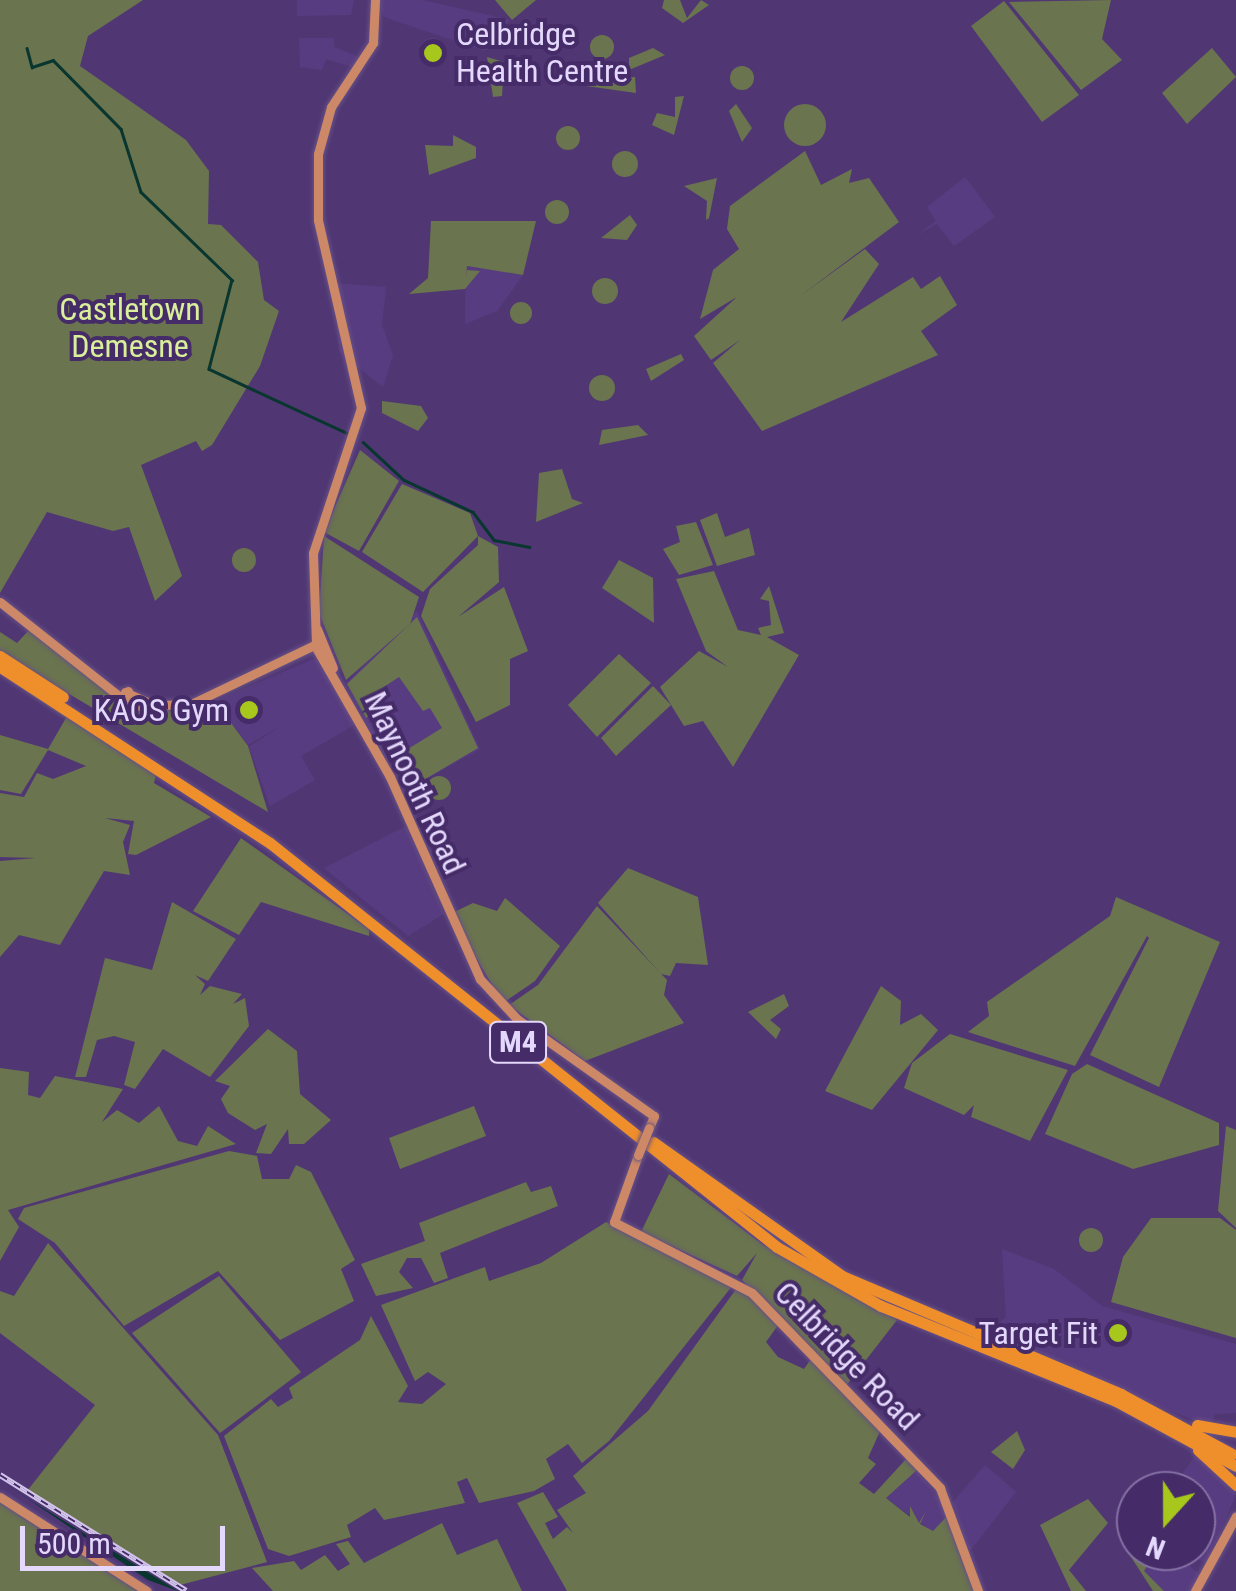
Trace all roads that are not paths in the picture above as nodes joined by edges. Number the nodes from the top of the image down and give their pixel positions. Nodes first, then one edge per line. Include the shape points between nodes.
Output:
1 (375, 0) edge
2 (0, 602) edge
3 (321, 649) junction
4 (0, 658) edge
5 (0, 669) edge
6 (61, 700) junction
7 (612, 1220) joint
8 (1028, 1366) junction
9 (1059, 1368) junction
10 (1236, 1432) edge
11 (1236, 1456) edge
12 (1236, 1466) edge
13 (1236, 1485) edge
14 (0, 1497) edge
15 (1236, 1516) edge
16 (148, 1591) edge
17 (978, 1591) edge
18 (1195, 1591) edge

1 - 3 main road, Maynooth Road via 378,20 330,107 318,154 318,220 360,388 356,444 312,553
2 - 3 main road via 108,691 159,706 206,700
3 - 7 main road, Maynooth Road, bridge via 495,999 654,1116
4 - 6 highway
5 - 6 highway
6 - 8 highway, M4 via 270,843 777,1247 907,1318
6 - 9 highway, M4 via 280,842 774,1235 893,1303
7 - 17 main road, Celbridge Road via 752,1293 940,1488
8 - 12 highway, M4
8 - 13 highway via 1168,1430
9 - 10 highway via 1210,1430
9 - 11 highway, M4
14 - 16 main road
15 - 18 main road

